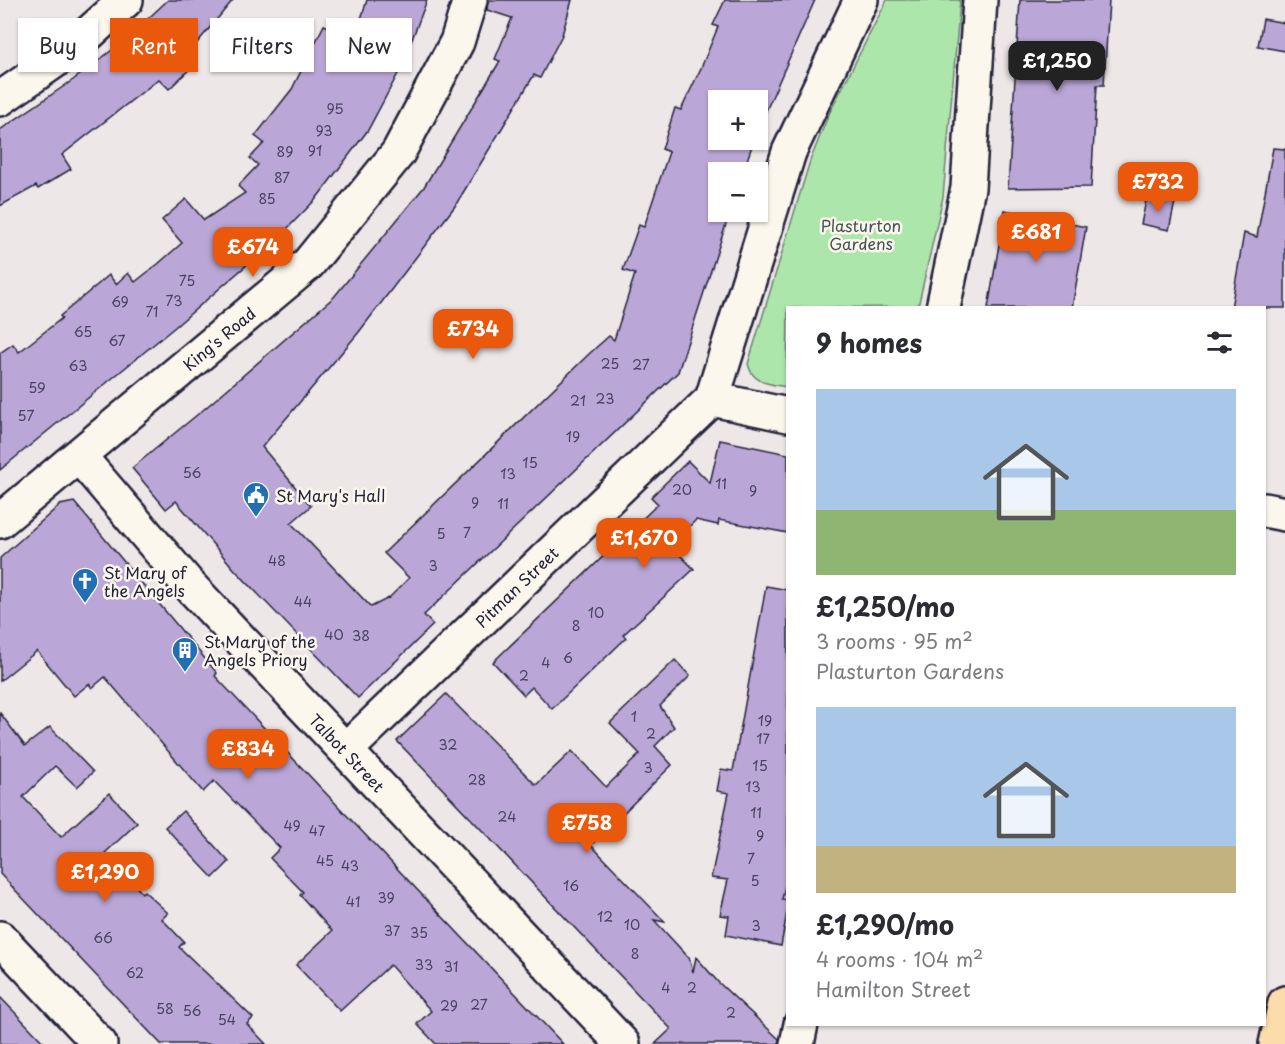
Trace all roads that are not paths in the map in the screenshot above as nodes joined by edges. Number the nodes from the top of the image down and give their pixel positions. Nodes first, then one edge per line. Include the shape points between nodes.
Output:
1 (126, 0) edge
2 (470, 0) edge
3 (861, 0) edge
4 (980, 0) edge
5 (0, 99) edge
6 (943, 306) edge
7 (712, 399) junction
8 (786, 415) edge
9 (79, 456) junction
10 (1266, 510) edge
11 (1285, 514) edge
12 (0, 521) edge
13 (346, 750) junction
14 (0, 938) edge
15 (1285, 1003) edge
16 (800, 1026) edge
17 (100, 1044) edge
18 (623, 1044) edge
19 (796, 1044) edge
20 (1276, 1044) edge

1 - 5 street via 69,51
2 - 9 street, King's Road via 458,42 398,153 309,264
3 - 7 street via 789,152
4 - 6 street via 968,188
7 - 8 street
7 - 13 street, Pitman Street
9 - 12 street, King's Road
9 - 13 street, Talbot Street via 190,586
10 - 11 street
13 - 18 street, Talbot Street
14 - 17 street
15 - 20 main road
16 - 19 street

